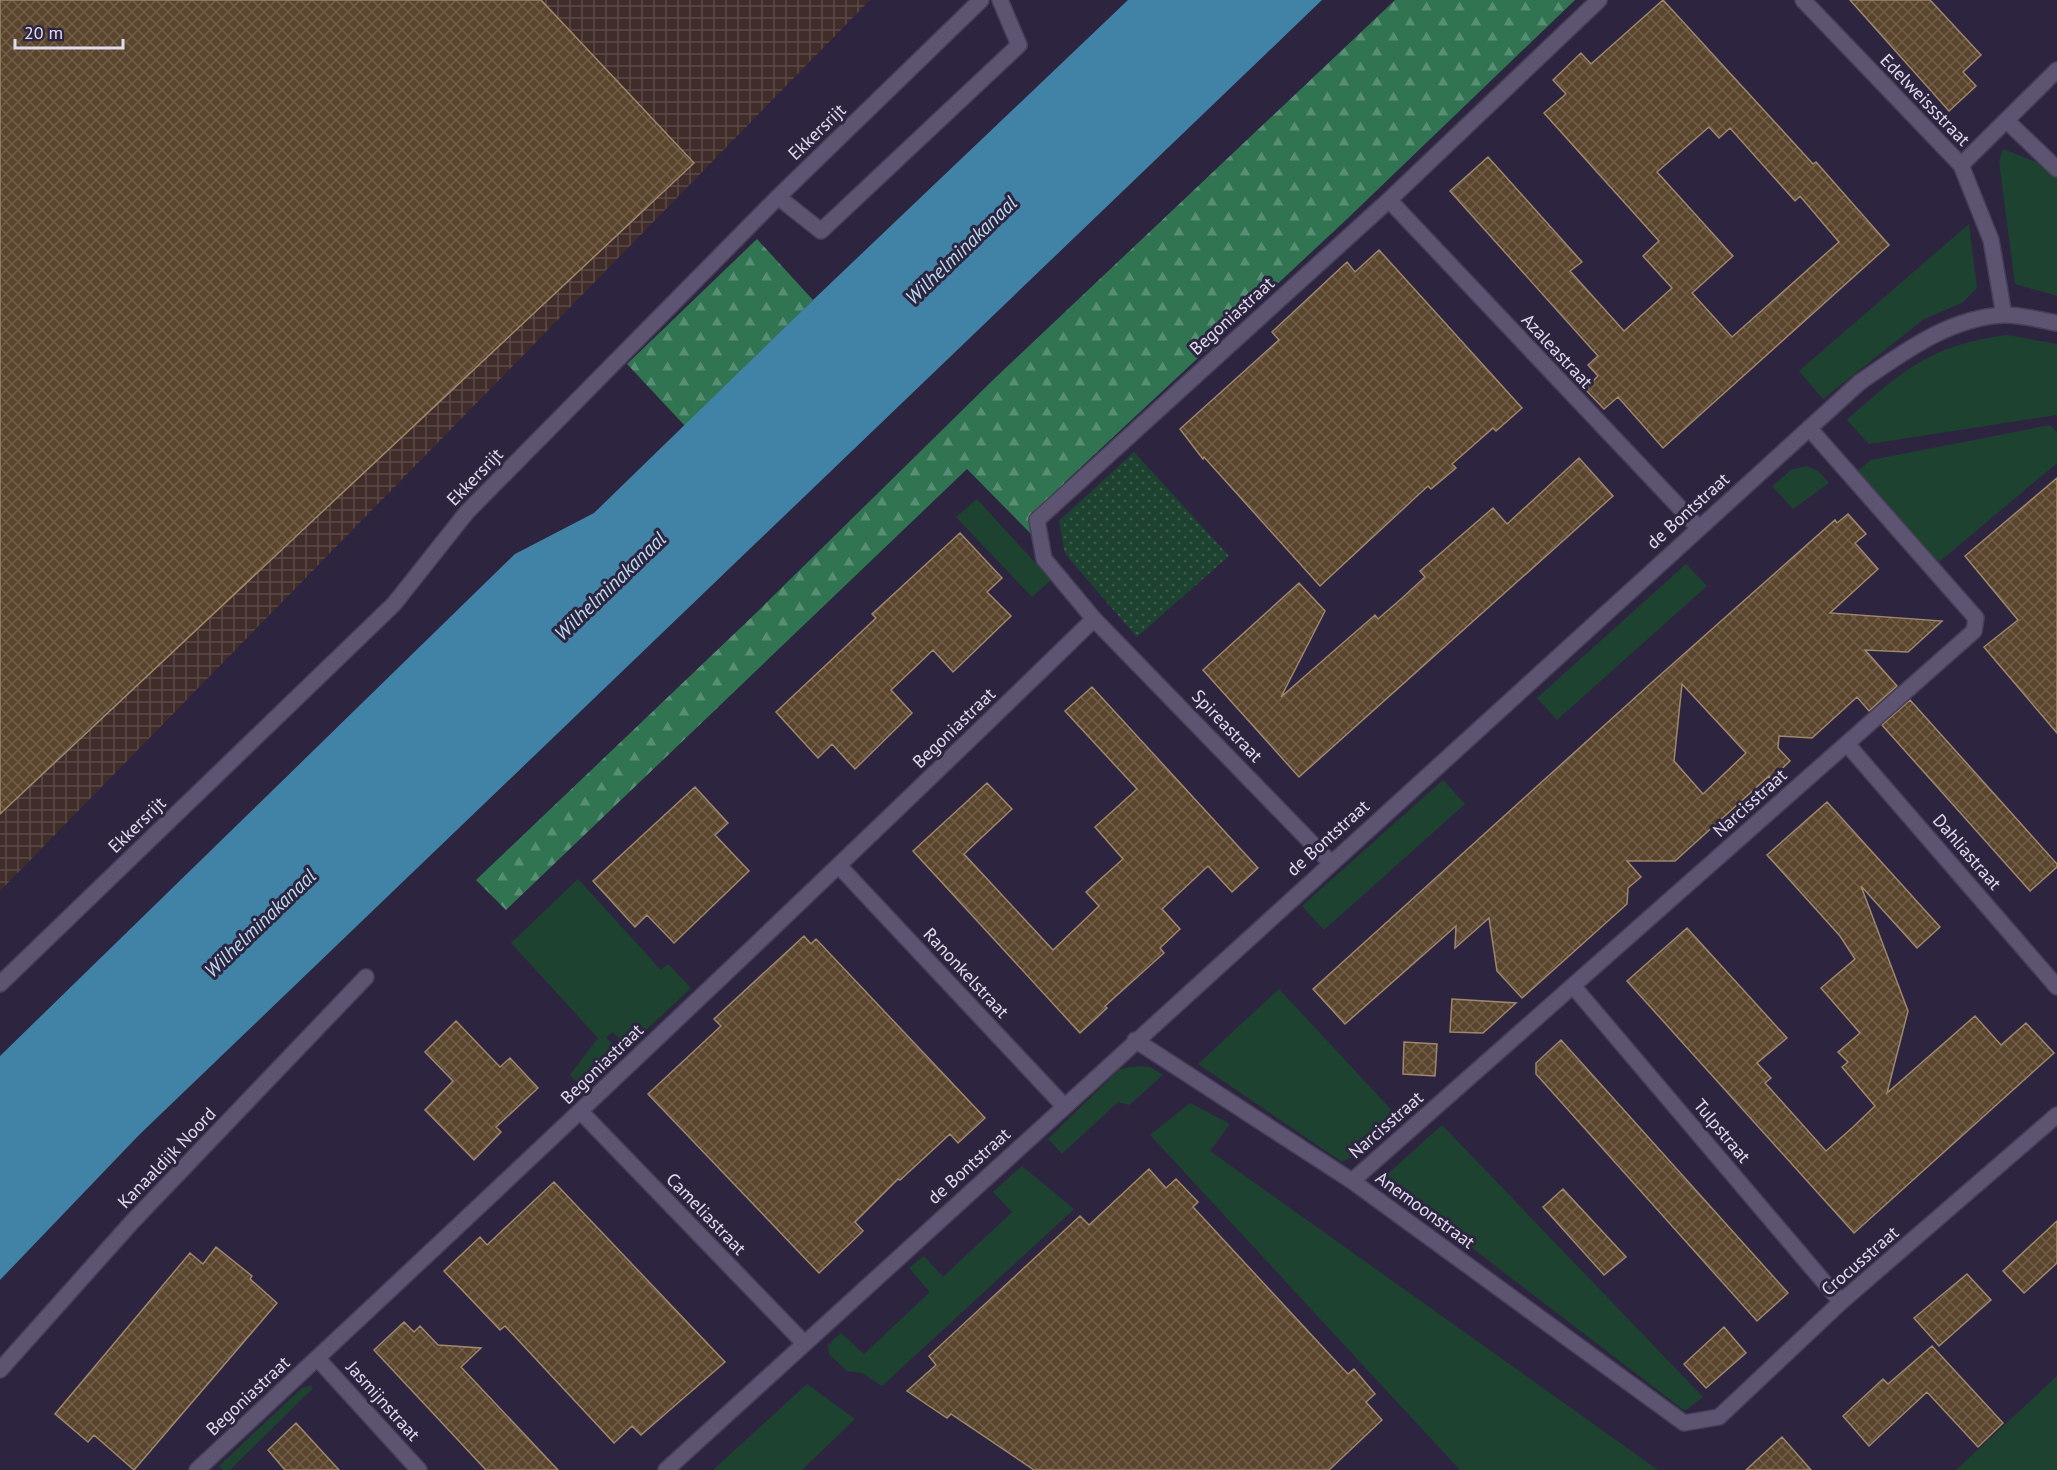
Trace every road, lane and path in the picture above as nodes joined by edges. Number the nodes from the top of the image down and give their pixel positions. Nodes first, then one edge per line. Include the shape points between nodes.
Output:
1 (981, 0) edge
2 (1000, 0) edge
3 (1599, 0) edge
4 (1803, 0) edge
5 (2057, 70) edge
6 (2007, 121) junction
7 (1961, 165) junction
8 (2057, 169) edge
9 (778, 196) junction
10 (1389, 200) junction
11 (2004, 315) junction
12 (2057, 323) edge
13 (1809, 428) junction
14 (1699, 528) junction
15 (1095, 619) junction
16 (1847, 744) junction
17 (1331, 863) junction
18 (840, 867) junction
19 (366, 977) dead end
20 (0, 984) edge
21 (1573, 986) junction
22 (2057, 987) edge
23 (1135, 1040) junction
24 (1064, 1106) junction
25 (581, 1112) junction
26 (2057, 1115) edge
27 (1352, 1181) junction
28 (1841, 1302) junction
29 (803, 1342) junction
30 (317, 1358) junction
31 (0, 1370) edge
32 (1684, 1423) joint
33 (197, 1470) edge
34 (419, 1470) edge
35 (666, 1470) edge

1 - 9 street, Ekkersrijt
2 - 9 street via 1019,45 821,231
3 - 10 street, Begoniastraat
4 - 7 street, Edelweissstraat
5 - 6 street
6 - 7 street
6 - 8 street
7 - 11 street, Edelweissstraat via 1991,240
9 - 20 street, Ekkersrijt via 467,512 393,604
10 - 14 street, Azaleastraat
10 - 15 street, Begoniastraat via 1037,520 1044,559
11 - 12 street, de Bontstraat
11 - 13 street, de Bontstraat via 1979,318 1930,336 1860,382
13 - 14 street, de Bontstraat
13 - 16 street, Narcisstraat via 1976,618 1974,631
14 - 17 street, de Bontstraat
15 - 17 street, Spireastraat
15 - 18 street, Begoniastraat
16 - 21 street, Narcisstraat
16 - 22 street, Dahliastraat
17 - 23 street, de Bontstraat
18 - 24 street, Ranonkelstraat
18 - 25 street, Begoniastraat
19 - 31 street, Kanaaldijk Noord via 132,1222
21 - 27 street, Narcisstraat
21 - 28 street, Tulpstraat
23 - 24 street, de Bontstraat
23 - 27 street, Anemoonstraat
24 - 29 street, de Bontstraat
25 - 29 street, Cameliastraat
25 - 30 street, Begoniastraat
26 - 28 street, Crocusstraat
27 - 32 street, Anemoonstraat
28 - 32 street, Crocusstraat via 1719,1417
29 - 35 street, de Bontstraat
30 - 33 street, Begoniastraat
30 - 34 street, Jasmijnstraat

